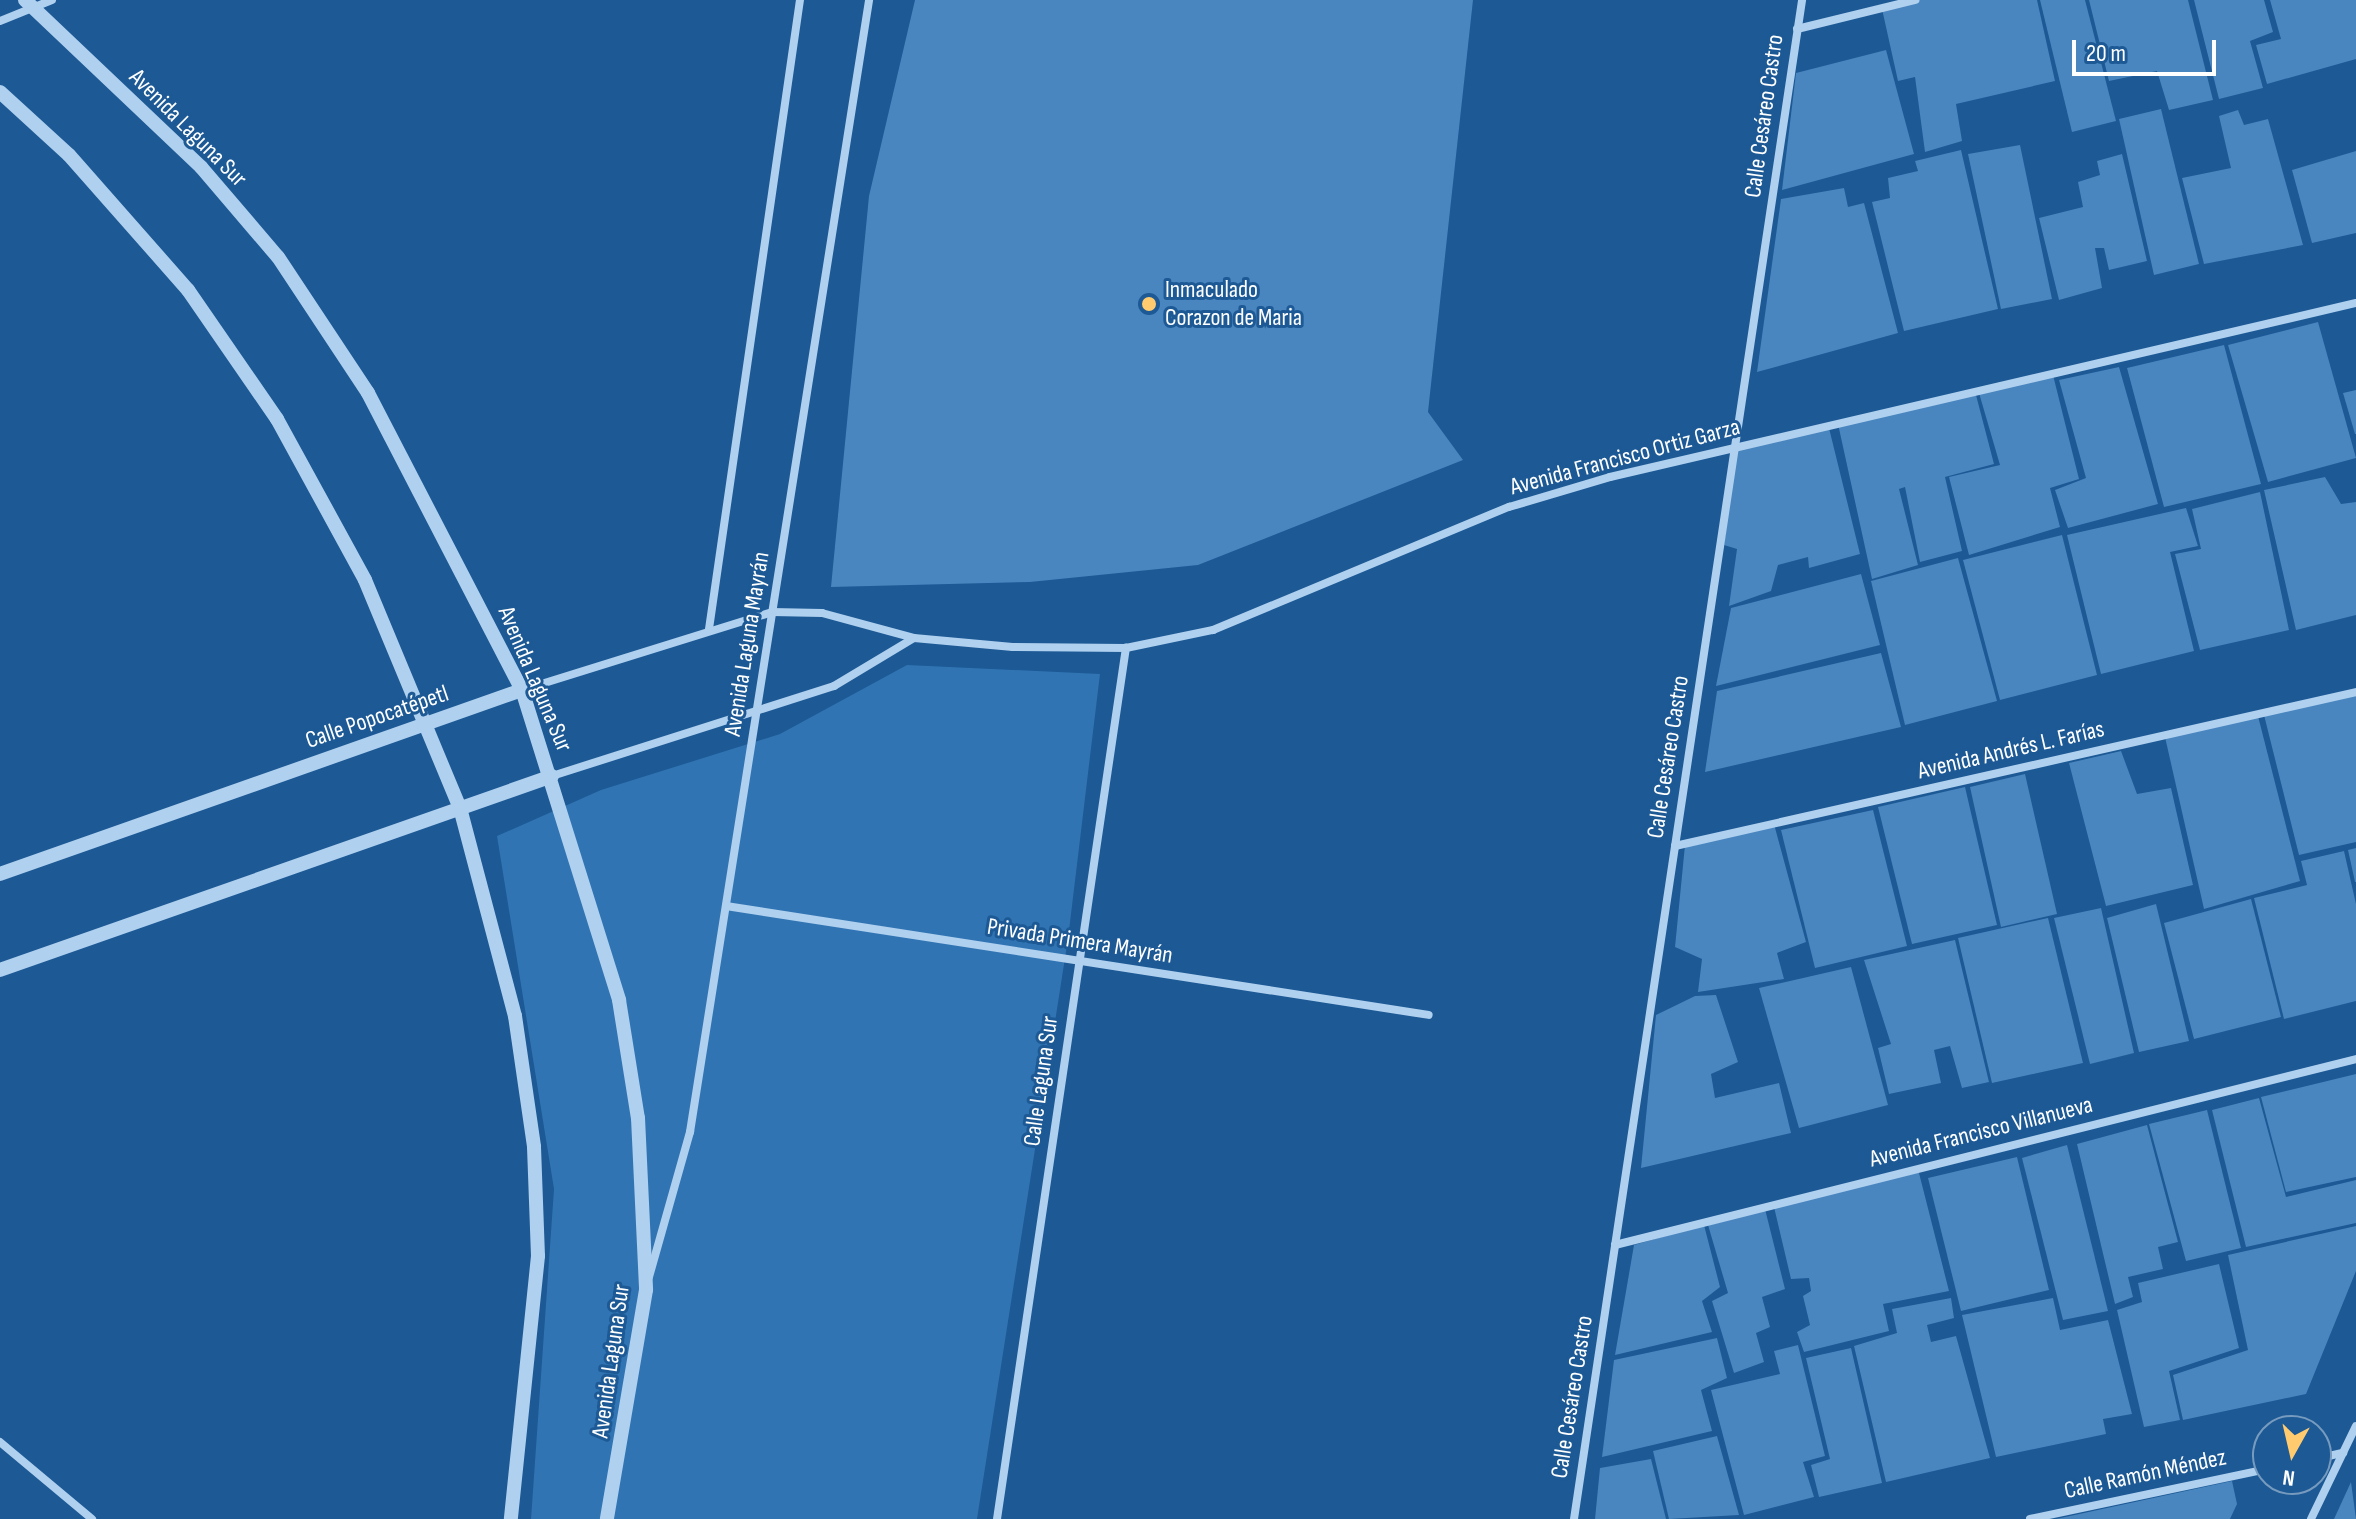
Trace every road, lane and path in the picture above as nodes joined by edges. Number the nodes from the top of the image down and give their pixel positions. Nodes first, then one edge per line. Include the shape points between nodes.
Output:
1 (52, 0) edge
2 (800, 0) edge
3 (869, 0) edge
4 (1802, 0) edge
5 (1915, 0) edge
6 (28, 2) edge
7 (0, 21) edge
8 (1797, 29) junction
9 (0, 92) edge
10 (2356, 303) edge
11 (1735, 448) junction
12 (772, 612) junction
13 (709, 629) junction
14 (914, 638) junction
15 (1126, 648) junction
16 (522, 690) junction
17 (2356, 692) edge
18 (757, 710) junction
19 (427, 723) junction
20 (552, 776) junction
21 (460, 808) junction
22 (1675, 846) junction
23 (0, 874) edge
24 (726, 906) junction
25 (1078, 961) junction
26 (0, 970) edge
27 (1429, 1015) dead end
28 (2356, 1059) edge
29 (1615, 1245) junction
30 (646, 1290) junction
31 (2356, 1426) edge
32 (0, 1442) edge
33 (2343, 1453) junction
34 (2332, 1455) edge
35 (2252, 1472) edge
36 (92, 1519) edge
37 (511, 1519) edge
38 (607, 1519) edge
39 (997, 1519) edge
40 (1574, 1519) edge
41 (2030, 1519) edge
42 (2311, 1519) edge

1 - 6 street
2 - 13 street, Avenida Laguna Mayrán
3 - 12 street, Avenida Laguna Mayrán
4 - 8 street, Calle Cesáreo Castro
5 - 8 street
6 - 7 street
6 - 16 street, Avenida Laguna Sur via 201,167 278,257 368,393
8 - 11 street, Calle Cesáreo Castro
9 - 19 street via 69,155 188,290 277,419 365,580
10 - 11 street, Avenida Francisco Ortiz Garza
11 - 15 street, Avenida Francisco Ortiz Garza via 1509,507 1277,607 1213,630
11 - 22 street, Calle Cesáreo Castro
12 - 13 street, Calle Popocatépetl
12 - 14 street, Avenida Francisco Ortiz Garza via 853,618
12 - 18 street, Avenida Laguna Mayrán
13 - 16 street, Calle Popocatépetl
14 - 15 street, Avenida Francisco Ortiz Garza
14 - 18 street via 834,686
15 - 25 street, Calle Laguna Sur
16 - 19 street, Calle Popocatépetl
16 - 20 street, Avenida Laguna Sur
17 - 22 street, Avenida Andrés L. Farías
18 - 20 street
18 - 24 street, Avenida Laguna Mayrán
19 - 21 street
19 - 23 street, Calle Popocatépetl
20 - 21 street
20 - 30 street, Avenida Laguna Sur via 619,1000 638,1118
21 - 26 street
21 - 37 street via 515,1016 534,1147 538,1256
22 - 29 street, Calle Cesáreo Castro
24 - 25 street, Privada Primera Mayrán
24 - 30 street, Avenida Laguna Mayrán via 690,1132
25 - 27 street, Privada Primera Mayrán
25 - 39 street, Calle Laguna Sur
28 - 29 street, Avenida Francisco Villanueva
29 - 40 street, Calle Cesáreo Castro
30 - 38 street, Avenida Laguna Sur
31 - 33 street
32 - 36 street
33 - 34 street
33 - 42 street
35 - 41 street, Calle Ramón Méndez

